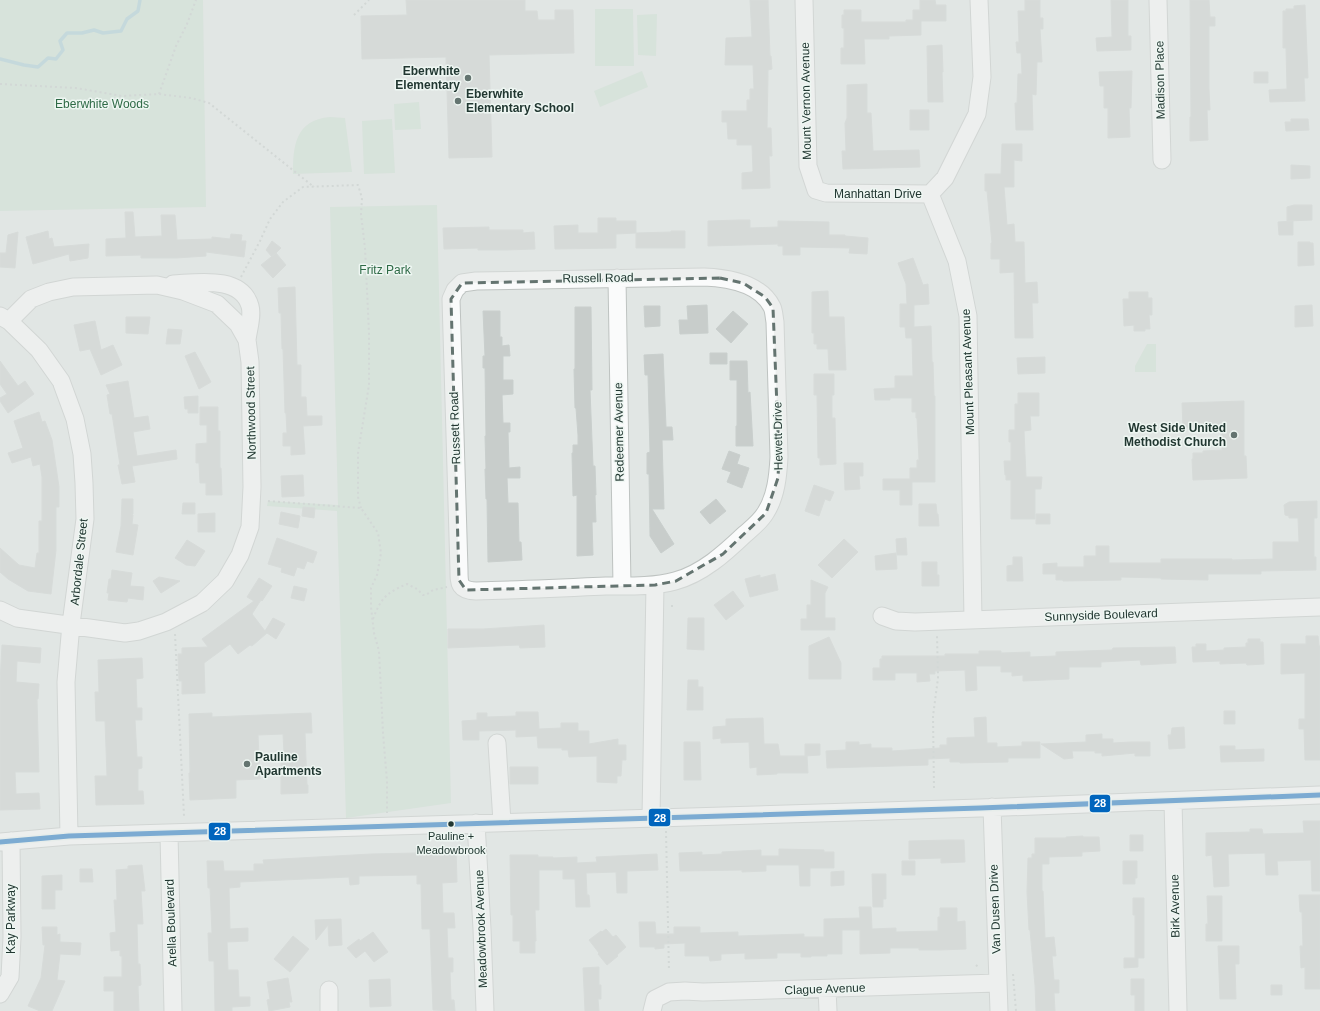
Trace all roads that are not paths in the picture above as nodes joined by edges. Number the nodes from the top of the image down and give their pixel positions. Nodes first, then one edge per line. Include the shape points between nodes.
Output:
1 (804, 0) edge
2 (979, 0) edge
3 (1158, 0) edge
4 (1162, 160) dead end
5 (826, 193) joint
6 (930, 194) junction
7 (617, 278) junction
8 (720, 278) joint
9 (476, 281) joint
10 (157, 285) junction
11 (4, 318) edge
12 (247, 340) junction
13 (655, 585) junction
14 (622, 586) junction
15 (462, 587) joint
16 (1320, 607) edge
17 (0, 610) edge
18 (882, 616) dead end
19 (974, 620) junction
20 (71, 624) junction
21 (497, 743) dead end
22 (1320, 795) edge
23 (1173, 800) junction
24 (992, 808) junction
25 (651, 818) junction
26 (502, 822) junction
27 (476, 823) junction
28 (169, 834) junction
29 (69, 836) junction
30 (5, 841) edge
31 (998, 983) junction
32 (828, 989) junction
33 (329, 990) dead end
34 (0, 994) edge
35 (653, 1005) edge
36 (174, 1011) edge
37 (329, 1011) edge
38 (485, 1011) edge
39 (828, 1011) edge
40 (999, 1011) edge
41 (1178, 1011) edge

1 - 5 street, Mount Vernon Avenue via 808,166 816,190
2 - 6 street via 982,77 978,114 945,178
3 - 4 street, Madison Place
5 - 6 street, Manhattan Drive
6 - 19 street, Mount Pleasant Avenue via 957,261 968,316
7 - 8 street, Russell Road
7 - 9 street, Russell Road
7 - 14 street, Redeemer Avenue
8 - 13 street, Hewett Drive via 743,283 765,297 773,308 776,330 778,478 766,513 723,554 697,572 676,581
9 - 15 street, Russett Road via 462,283 451,299 459,580
10 - 11 street, Northwood Street via 73,287 49,292 31,299
10 - 12 street, Northwood Street via 183,291 217,304 238,324
10 - 12 street via 207,283 227,285 241,291 251,307
11 - 20 street, Arbordale Street via 38,350 61,381 75,419 82,454 85,519
12 - 20 street, Northwood Street via 250,362 250,527 240,555 225,581 202,603 166,622 139,631 125,633
13 - 14 street, Hewett Drive
13 - 25 street
14 - 15 street, Hewett Drive via 476,591 468,591
16 - 19 street, Sunnyside Boulevard
17 - 20 street, Northwood Street via 18,618
18 - 19 street, Sunnyside Boulevard via 896,621 915,622
20 - 29 street, Arbordale Street via 66,682
21 - 26 street
22 - 23 street
23 - 24 street
23 - 41 street, Birk Avenue
24 - 25 street
24 - 31 street, Van Dusen Drive
25 - 26 street
26 - 27 street
27 - 28 street
27 - 38 street, Meadowbrook Avenue
28 - 29 street
28 - 36 street, Arella Boulevard
29 - 30 street
30 - 34 street, Kay Parkway via 12,937 10,977
31 - 32 street, Clague Avenue
31 - 40 street, Van Dusen Drive
32 - 35 street, Clague Avenue via 669,992
32 - 39 street
33 - 37 street

